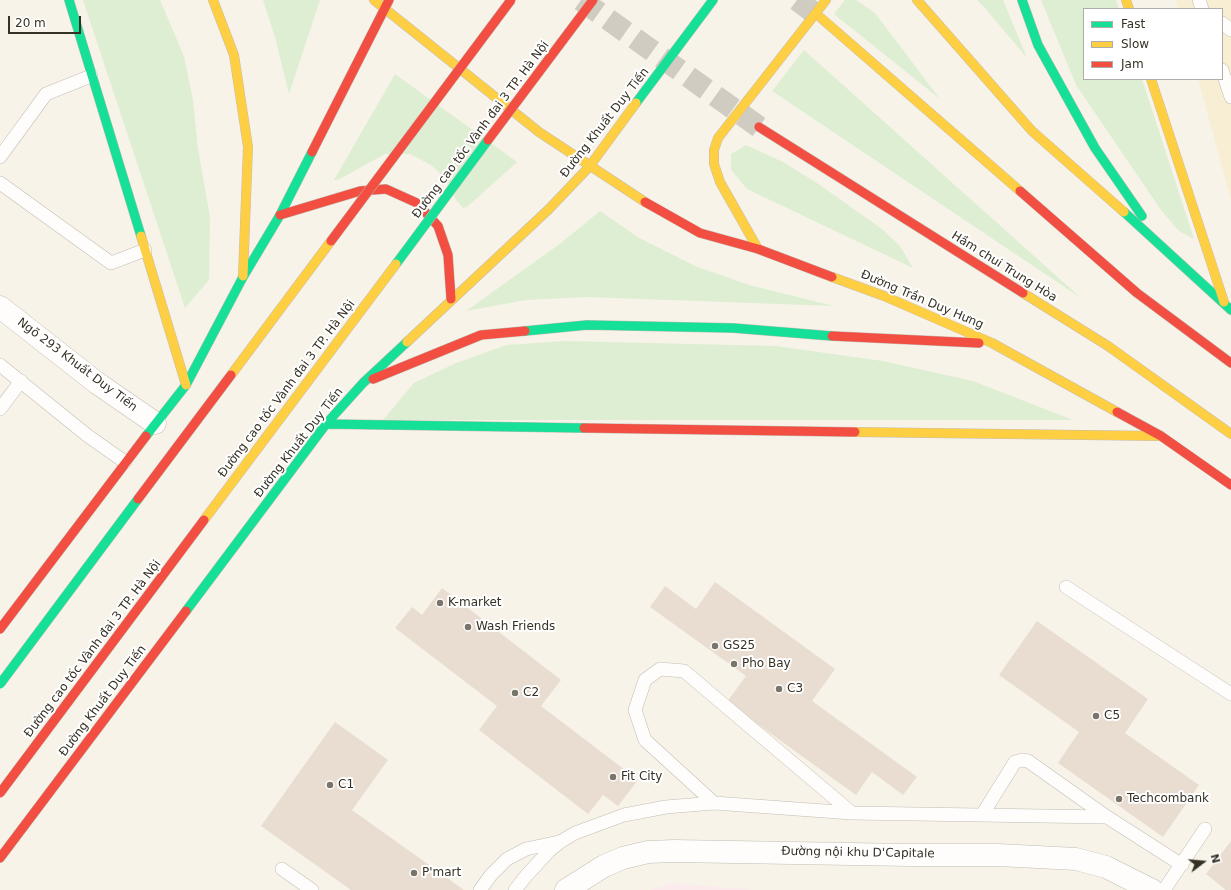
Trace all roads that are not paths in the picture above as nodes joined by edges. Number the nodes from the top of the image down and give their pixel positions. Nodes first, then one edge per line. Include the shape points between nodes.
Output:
1 (69, 0) edge
2 (213, 0) edge
3 (374, 0) edge
4 (511, 0) edge
5 (592, 0) edge
6 (714, 0) edge
7 (826, 0) edge
8 (917, 0) edge
9 (1022, 0) edge
10 (386, 4) edge
11 (822, 18) tunnel mouth
12 (1223, 24) edge
13 (1231, 30) edge
14 (1223, 73) edge
15 (91, 76) junction
16 (1151, 80) edge
17 (1231, 97) edge
18 (760, 127) tunnel mouth
19 (0, 157) edge
20 (589, 167) junction
21 (0, 183) edge
22 (280, 215) junction
23 (1162, 245) junction
24 (758, 249) junction
25 (145, 250) junction
26 (243, 277) junction
27 (451, 299) junction
28 (0, 307) edge
29 (1228, 308) edge
30 (992, 343) junction
31 (1231, 363) edge
32 (0, 365) edge
33 (21, 381) junction
34 (363, 383) junction
35 (186, 385) junction
36 (0, 409) edge
37 (155, 423) junction
38 (326, 424) junction
39 (1231, 434) edge
40 (1161, 436) junction
41 (125, 462) junction
42 (1231, 485) edge
43 (1066, 587) dead end
44 (0, 629) edge
45 (0, 684) edge
46 (1231, 694) edge
47 (0, 793) edge
48 (714, 804) junction
49 (852, 813) junction
50 (982, 815) junction
51 (1107, 817) junction
52 (1205, 829) dead end
53 (560, 842) junction
54 (0, 858) edge
55 (1182, 865) junction
56 (282, 869) dead end
57 (312, 890) edge
58 (480, 890) edge
59 (515, 890) edge
60 (566, 890) edge
61 (1152, 890) edge
62 (1164, 890) edge

1 - 15 main road
2 - 26 main road via 234,55 248,147
3 - 10 main road, Đường Trần Duy Hưng
4 - 45 main road, bridge
5 - 47 main road, Đường cao tốc Vành đai 3 TP. Hà Nội, bridge
6 - 20 main road, Đường Khuất Duy Tiến
7 - 24 main road via 718,138 714,150 714,164 720,182
8 - 23 main road via 1032,131
9 - 23 main road via 1038,45 1094,148
10 - 20 main road, Đường Trần Duy Hưng via 539,132
10 - 22 main road
11 - 31 main road via 1137,292
12 - 13 lane
14 - 17 lane
15 - 19 lane via 46,94
15 - 25 main road
16 - 29 main road
18 - 39 main road, Hầm chui Trung Hòa via 1108,346
20 - 24 main road, Đường Trần Duy Hưng via 700,233
20 - 27 main road, Đường Khuất Duy Tiến via 549,209
21 - 25 lane via 111,264
22 - 26 main road
22 - 27 main road via 360,191 386,189 418,203 438,226 448,255
23 - 29 main road
24 - 30 main road, Đường Trần Duy Hưng via 884,296
25 - 35 main road
26 - 35 main road
27 - 34 main road, Đường Khuất Duy Tiến
28 - 37 street, Ngõ 293 Khuất Duy Tiến via 97,383
30 - 34 main road via 854,338 733,328 586,325 481,335
30 - 40 main road, Đường Trần Duy Hưng
32 - 33 lane
33 - 36 lane
33 - 41 lane via 88,436
34 - 38 main road, Đường Khuất Duy Tiến
35 - 37 main road
37 - 41 main road
38 - 40 main road
38 - 54 main road, Đường Khuất Duy Tiến
40 - 42 main road, Đường Trần Duy Hưng
41 - 44 main road
43 - 46 lane
48 - 49 lane
48 - 49 lane via 645,740 635,710 644,680 660,669 684,671
48 - 53 lane via 624,815 575,833
49 - 50 lane
50 - 51 lane
50 - 51 lane via 1015,762 1022,760 1028,761
51 - 55 lane
52 - 55 lane
53 - 58 lane via 526,849 507,859
53 - 59 lane
55 - 62 lane
56 - 57 lane
60 - 61 street, Đường nội khu D'Capitale via 604,866 623,858 648,852 674,851 998,855 1076,859 1106,867

